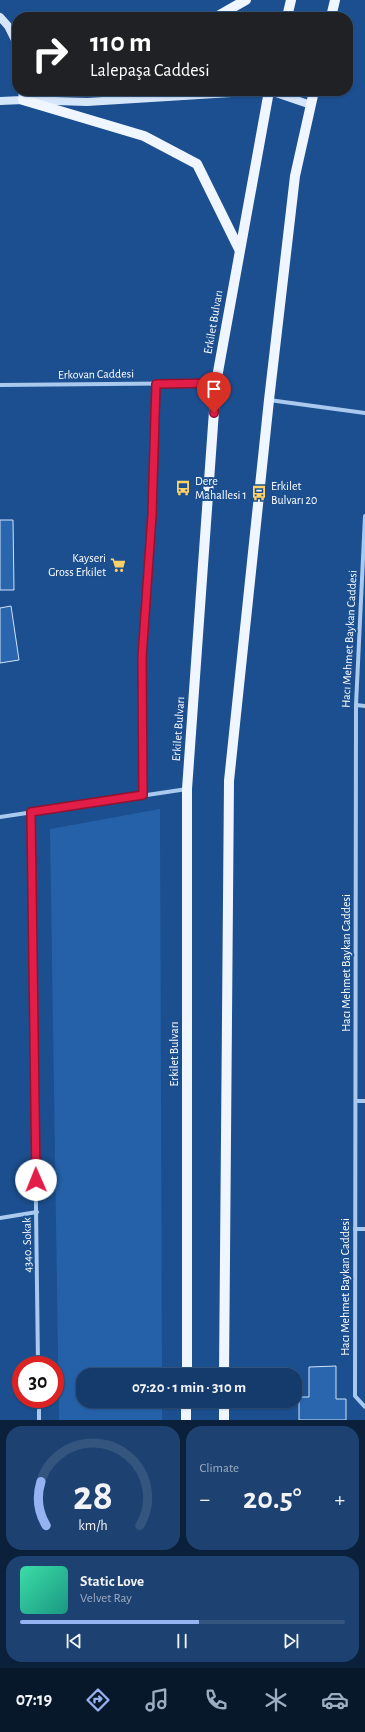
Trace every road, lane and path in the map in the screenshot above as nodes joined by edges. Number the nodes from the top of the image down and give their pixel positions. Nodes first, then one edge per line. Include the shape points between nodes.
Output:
1 (246, 0) edge
2 (291, 0) edge
3 (335, 0) edge
4 (225, 12) edge
5 (288, 12) edge
6 (332, 12) edge
7 (0, 17) edge
8 (0, 24) edge
9 (8, 26) junction
10 (12, 27) edge
11 (12, 34) edge
12 (19, 96) edge
13 (26, 96) edge
14 (32, 96) edge
15 (183, 96) edge
16 (269, 96) edge
17 (285, 96) edge
18 (313, 96) edge
19 (0, 101) edge
20 (311, 105) junction
21 (239, 249) junction
22 (216, 383) junction
23 (156, 384) junction
24 (0, 385) edge
25 (269, 400) junction
26 (365, 413) edge
27 (365, 516) edge
28 (356, 705) junction
29 (365, 706) edge
30 (187, 789) junction
31 (143, 795) junction
32 (31, 812) junction
33 (0, 817) edge
34 (365, 1100) edge
35 (356, 1101) junction
36 (37, 1212) junction
37 (0, 1218) edge
38 (355, 1229) junction
39 (365, 1229) edge
40 (38, 1356) edge
41 (186, 1368) edge
42 (224, 1368) edge
43 (365, 1407) edge
44 (39, 1408) edge
45 (186, 1408) edge
46 (224, 1408) edge
47 (39, 1420) edge
48 (186, 1420) edge
49 (224, 1420) edge

1 - 4 main road
2 - 5 main road
3 - 6 main road
7 - 9 street
8 - 9 street
9 - 10 street
9 - 11 street
12 - 19 street
13 - 21 main road via 144,136 197,164
14 - 15 street via 87,102
16 - 21 main road, Erkilet Bulvarı
17 - 20 street
18 - 20 main road
20 - 25 main road via 295,176
21 - 22 main road, Erkilet Bulvarı
22 - 23 street, Erkovan Caddesi
22 - 30 main road, Erkilet Bulvarı
23 - 24 street, Erkovan Caddesi
23 - 31 lane via 152,515 142,658
25 - 26 street
25 - 42 main road via 229,781
27 - 28 street, Hacı Mehmet Baykan Caddesi
28 - 29 street
28 - 35 street, Hacı Mehmet Baykan Caddesi
30 - 31 street
30 - 41 main road, Erkilet Bulvarı
31 - 32 street
32 - 33 street
32 - 36 street, 4340. Sokak
34 - 35 street
35 - 38 street, Hacı Mehmet Baykan Caddesi
36 - 37 street
36 - 40 street, 4340. Sokak
38 - 39 street
38 - 43 street, Hacı Mehmet Baykan Caddesi via 355,1396
44 - 47 street
45 - 48 main road
46 - 49 main road

